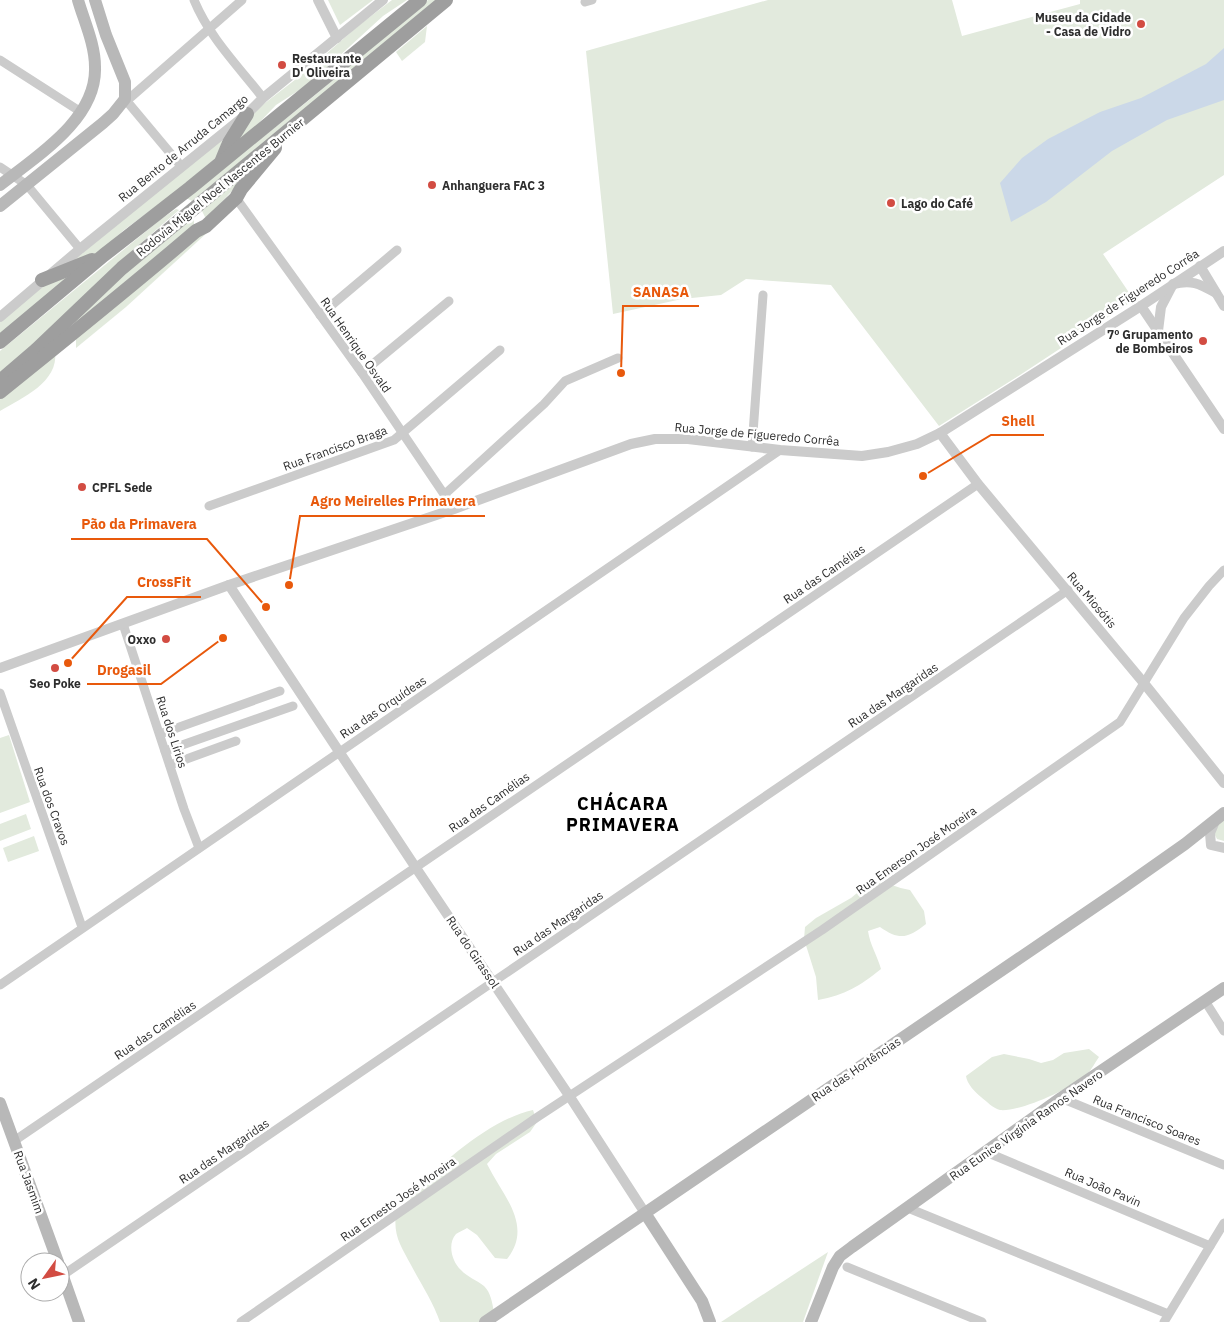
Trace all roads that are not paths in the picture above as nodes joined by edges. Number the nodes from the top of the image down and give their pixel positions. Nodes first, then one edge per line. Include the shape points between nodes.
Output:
1 (78, 0) edge
2 (94, 0) edge
3 (194, 0) edge
4 (242, 0) edge
5 (318, 0) edge
6 (384, 0) edge
7 (420, 0) edge
8 (446, 0) edge
9 (209, 29) junction
10 (337, 38) junction
11 (0, 60) edge
12 (95, 70) junction
13 (123, 76) junction
14 (145, 84) junction
15 (264, 98) junction
16 (125, 99) junction
17 (84, 107) junction
18 (247, 114) junction
19 (103, 123) junction
20 (289, 131) junction
21 (222, 161) junction
22 (180, 166) junction
23 (0, 167) edge
24 (12, 175) junction
25 (0, 184) edge
26 (27, 185) junction
27 (236, 198) junction
28 (0, 206) edge
29 (166, 206) junction
30 (194, 210) junction
31 (196, 231) junction
32 (80, 249) junction
33 (397, 250) dead end
34 (1224, 251) edge
35 (104, 255) junction
36 (1200, 266) junction
37 (42, 280) junction
38 (1172, 284) junction
39 (1216, 293) junction
40 (763, 295) dead end
41 (449, 301) dead end
42 (1141, 306) junction
43 (1224, 306) edge
44 (320, 315) junction
45 (0, 317) edge
46 (1158, 330) junction
47 (0, 342) edge
48 (500, 350) dead end
49 (618, 358) dead end
50 (362, 373) junction
51 (0, 381) edge
52 (0, 392) edge
53 (1224, 429) edge
54 (403, 433) junction
55 (940, 433) junction
56 (752, 447) junction
57 (780, 450) junction
58 (978, 484) junction
59 (445, 494) junction
60 (209, 506) dead end
61 (454, 508) junction
62 (1224, 570) edge
63 (229, 585) junction
64 (1068, 590) junction
65 (123, 624) junction
66 (0, 668) edge
67 (1143, 682) junction
68 (280, 692) dead end
69 (0, 693) edge
70 (293, 706) dead end
71 (160, 734) junction
72 (236, 741) dead end
73 (165, 750) junction
74 (339, 752) junction
75 (170, 765) junction
76 (1224, 783) edge
77 (1220, 816) edge
78 (198, 848) junction
79 (1224, 848) edge
80 (416, 868) junction
81 (82, 927) junction
82 (494, 982) junction
83 (0, 985) edge
84 (1224, 988) edge
85 (1205, 1001) junction
86 (1224, 1031) edge
87 (570, 1097) junction
88 (1062, 1098) junction
89 (0, 1103) edge
90 (14, 1141) junction
91 (986, 1152) junction
92 (1224, 1165) edge
93 (908, 1208) junction
94 (645, 1213) junction
95 (1224, 1224) edge
96 (1210, 1246) junction
97 (54, 1252) edge
98 (70, 1266) edge
99 (847, 1267) dead end
100 (70, 1297) edge
101 (1166, 1318) edge
102 (79, 1322) edge
103 (241, 1322) edge
104 (485, 1322) edge
105 (710, 1322) edge
106 (811, 1322) edge
107 (982, 1322) edge

1 - 12 main road
2 - 13 main road
3 - 9 street
4 - 9 street
5 - 10 street
6 - 10 street, Rua Bento de Arruda Camargo
7 - 21 highway, Rodovia Miguel Noel Nascentes Burnier
8 - 20 highway, Rodovia Miguel Noel Nascentes Burnier
9 - 14 street
9 - 15 street
10 - 15 street, Rua Bento de Arruda Camargo
11 - 17 street
12 - 13 main road via 107,66
12 - 17 main road
13 - 14 street via 138,86
13 - 16 main road
14 - 16 street
15 - 18 street, Rua Bento de Arruda Camargo
16 - 19 main road
16 - 22 street
17 - 19 main road via 92,120
17 - 24 main road via 63,134
18 - 21 highway
18 - 22 street, Rua Bento de Arruda Camargo
19 - 26 main road
20 - 27 highway
20 - 30 highway, Rodovia Miguel Noel Nascentes Burnier
21 - 29 highway, Rodovia Miguel Noel Nascentes Burnier
22 - 32 street, Rua Bento de Arruda Camargo
23 - 24 street
24 - 25 main road
24 - 26 street
26 - 28 main road
26 - 32 street
27 - 31 highway via 206,226
27 - 44 street, Rua Henrique Osvald
29 - 30 highway via 177,204
29 - 35 highway, Rodovia Miguel Noel Nascentes Burnier
30 - 31 highway via 199,224
30 - 51 highway, Rodovia Miguel Noel Nascentes Burnier via 122,268
31 - 52 highway
32 - 37 street, Rua Bento de Arruda Camargo
33 - 44 street
34 - 36 street, Rua Jorge de Figueredo Corrêa
35 - 37 highway
35 - 47 highway, Rodovia Miguel Noel Nascentes Burnier
36 - 38 street, Rua Jorge de Figueredo Corrêa
36 - 39 street
37 - 45 street, Rua Bento de Arruda Camargo
38 - 39 street via 1194,282
38 - 42 street, Rua Jorge de Figueredo Corrêa
38 - 46 street via 1162,307
39 - 43 street
40 - 56 street
41 - 50 street
42 - 46 street
42 - 55 street, Rua Jorge de Figueredo Corrêa
44 - 50 street, Rua Henrique Osvald
46 - 53 street
48 - 54 street, Rua Francisco Braga
49 - 59 street via 562,383 544,404
50 - 54 street, Rua Henrique Osvald
54 - 59 street, Rua Henrique Osvald
54 - 60 street, Rua Francisco Braga via 394,440
55 - 57 street, Rua Jorge de Figueredo Corrêa via 917,444 862,456
55 - 58 street, Rua Miosótis
56 - 57 street, Rua Jorge de Figueredo Corrêa
56 - 61 street, Rua Jorge de Figueredo Corrêa via 688,439 655,439 630,444
57 - 74 street, Rua das Orquídeas
58 - 64 street, Rua Miosótis
58 - 80 street, Rua das Camélias
59 - 61 street, Rua Henrique Osvald
61 - 63 street, Rua Jorge de Figueredo Corrêa
62 - 67 street, Rua Emerson José Moreira via 1184,618
63 - 65 street, Rua Jorge de Figueredo Corrêa
63 - 74 street, Rua do Girassol
64 - 67 street, Rua Miosótis
64 - 82 street, Rua das Margaridas
65 - 66 street, Rua Jorge de Figueredo Corrêa
65 - 71 street, Rua dos Lírios
67 - 76 street, Rua Miosótis
67 - 87 street, Rua Emerson José Moreira via 1120,722 822,930
68 - 71 street
69 - 81 street, Rua dos Cravos
70 - 73 street
71 - 73 street, Rua dos Lírios
72 - 75 street
73 - 75 street, Rua dos Lírios
74 - 78 street, Rua das Orquídeas
74 - 80 street, Rua do Girassol
75 - 78 street, Rua dos Lírios
77 - 79 street via 1210,833 1211,845
77 - 94 main road, Rua das Hortências via 1121,889
78 - 81 street, Rua das Orquídeas
80 - 82 street, Rua do Girassol
80 - 90 street, Rua das Camélias
81 - 83 street, Rua das Orquídeas
82 - 87 street, Rua do Girassol
82 - 98 street, Rua das Margaridas
84 - 85 main road, Rua Eunice Virgínia Ramos Navero
85 - 86 street
85 - 88 main road, Rua Eunice Virgínia Ramos Navero
87 - 94 street, Rua do Girassol
87 - 103 street, Rua Ernesto José Moreira
88 - 91 main road, Rua Eunice Virgínia Ramos Navero
88 - 92 street, Rua Francisco Soares
89 - 90 main road, Rua Jasmim
90 - 97 main road, Rua Jasmim
91 - 93 main road, Rua Eunice Virgínia Ramos Navero
91 - 96 street, Rua João Pavin
93 - 101 street
93 - 106 main road, Rua Eunice Virgínia Ramos Navero via 840,1256
94 - 104 main road, Rua das Hortências
94 - 105 main road, Rua do Girassol via 702,1301
95 - 96 street
96 - 101 street
99 - 107 street
100 - 102 main road

